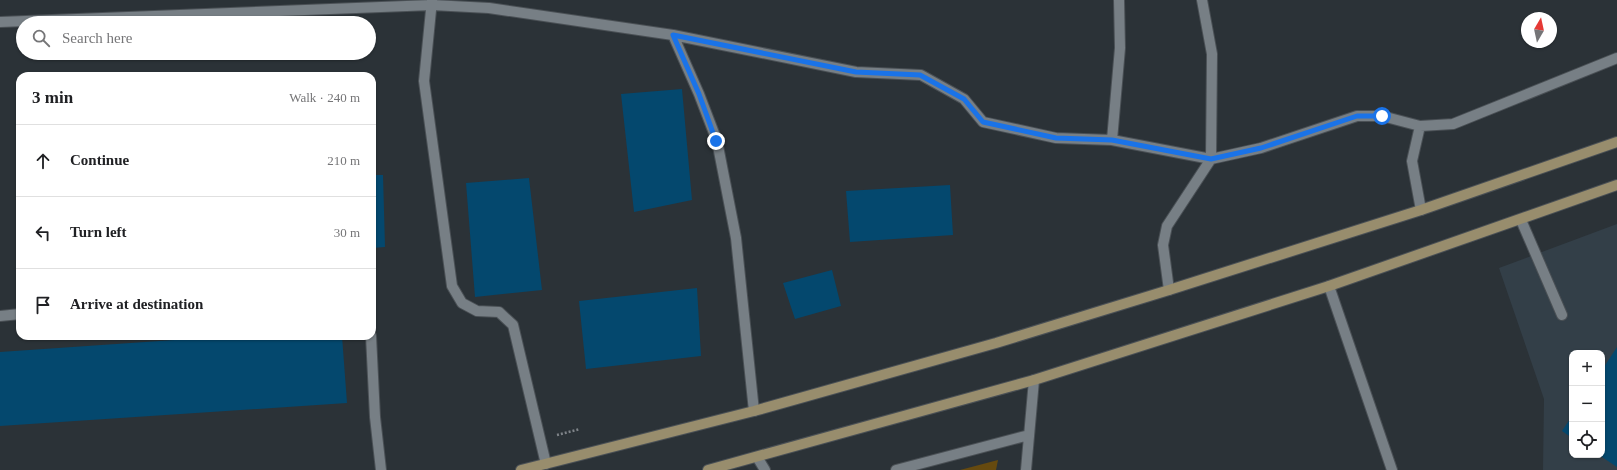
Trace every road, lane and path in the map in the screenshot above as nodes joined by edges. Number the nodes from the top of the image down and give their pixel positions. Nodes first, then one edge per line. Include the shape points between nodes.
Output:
1 (1119, 0) edge
2 (1202, 0) edge
3 (432, 2) edge
4 (130, 16) edge
5 (16, 21) edge
6 (0, 22) edge
7 (673, 35) junction
8 (1617, 58) edge
9 (1420, 126) junction
10 (1112, 140) junction
11 (1617, 142) edge
12 (1211, 159) junction
13 (1617, 185) edge
14 (1421, 210) junction
15 (1521, 220) junction
16 (1329, 286) junction
17 (1169, 290) junction
18 (16, 314) edge
19 (1562, 314) dead end
20 (0, 316) edge
21 (371, 340) edge
22 (1034, 380) junction
23 (754, 411) junction
24 (580, 429) dead end
25 (1029, 435) junction
26 (540, 439) junction
27 (757, 457) junction
28 (546, 464) junction
29 (722, 468) edge
30 (381, 470) edge
31 (521, 470) edge
32 (708, 470) edge
33 (765, 470) edge
34 (896, 470) edge
35 (1026, 470) edge
36 (1392, 470) edge

1 - 10 street via 1120,48
2 - 12 street via 1212,54
3 - 4 street
3 - 7 street
3 - 26 street via 424,81 452,286 462,303 477,311 499,312 513,325
5 - 6 street
7 - 10 street via 856,72 920,75 964,99 983,122 1056,138
7 - 23 street via 716,141 736,238
8 - 9 street via 1453,124
9 - 12 street via 1382,116 1357,116 1261,148
9 - 14 street via 1412,161
10 - 12 street
11 - 14 main road
12 - 17 street via 1167,226 1163,245
13 - 15 main road
14 - 17 main road
15 - 16 main road
15 - 19 street
16 - 22 main road
16 - 36 street
17 - 23 main road via 996,343
18 - 20 street
21 - 30 street
22 - 25 street
22 - 27 main road
23 - 28 main road
24 - 26 path
25 - 34 street
25 - 35 street
26 - 28 street
27 - 29 main road
27 - 33 street
28 - 31 main road
29 - 32 main road

